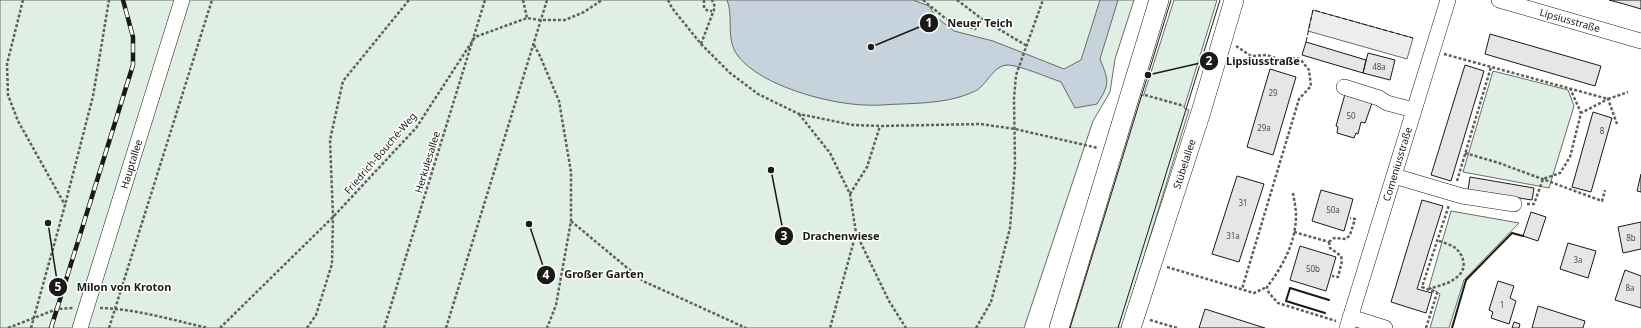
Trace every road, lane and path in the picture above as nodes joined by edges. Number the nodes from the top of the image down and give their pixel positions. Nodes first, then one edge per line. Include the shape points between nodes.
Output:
1 (22, 0) edge
2 (109, 0) edge
3 (182, 0) edge
4 (212, 0) edge
5 (409, 0) edge
6 (485, 0) edge
7 (523, 0) edge
8 (547, 0) edge
9 (602, 0) edge
10 (668, 0) edge
11 (704, 0) edge
12 (712, 0) edge
13 (922, 0) edge
14 (957, 0) edge
15 (1043, 0) edge
16 (1159, 0) edge
17 (1234, 0) edge
18 (1448, 0) edge
19 (1499, 0) edge
20 (712, 11) junction
21 (527, 18) junction
22 (982, 19) junction
23 (540, 20) junction
24 (474, 37) junction
25 (1641, 41) edge
26 (701, 44) junction
27 (1230, 44) dead end
28 (534, 45) junction
29 (1027, 46) junction
30 (1432, 50) junction
31 (1344, 87) dead end
32 (1570, 88) junction
33 (1628, 92) dead end
34 (1144, 94) dead end
35 (1608, 99) junction
36 (1184, 106) dead end
37 (1414, 110) junction
38 (1581, 113) junction
39 (799, 114) junction
40 (1617, 124) dead end
41 (880, 126) junction
42 (1016, 129) junction
43 (1100, 149) dead end
44 (1465, 153) dead end
45 (1394, 176) junction
46 (1543, 179) junction
47 (1604, 190) dead end
48 (1293, 193) dead end
49 (850, 194) junction
50 (1514, 204) joint
51 (65, 205) junction
52 (334, 217) junction
53 (1350, 218) dead end
54 (571, 221) junction
55 (1294, 232) junction
56 (856, 233) junction
57 (1436, 240) dead end
58 (1329, 242) junction
59 (1161, 266) dead end
60 (1332, 276) dead end
61 (1267, 287) junction
62 (1427, 289) dead end
63 (1242, 290) junction
64 (87, 307) junction
65 (115, 308) junction
66 (34, 318) junction
67 (1138, 323) edge
68 (1348, 323) edge
69 (8, 328) edge
70 (31, 328) edge
71 (80, 328) edge
72 (109, 328) edge
73 (208, 328) edge
74 (220, 328) edge
75 (307, 328) edge
76 (384, 328) edge
77 (446, 328) edge
78 (547, 328) edge
79 (746, 328) edge
80 (830, 328) edge
81 (906, 328) edge
82 (976, 328) edge
83 (1059, 328) edge
84 (1177, 328) edge
85 (1385, 328) edge

1 - 51 path via 7,64 8,95 18,121
2 - 51 path via 93,96
3 - 64 street, Hauptallee
4 - 65 path
5 - 52 path via 343,81 330,140
6 - 24 path, Herkulesallee
7 - 21 path
8 - 23 path
9 - 23 path via 565,20
10 - 26 path
11 - 20 path via 704,8
12 - 20 path
13 - 22 path via 946,19 975,29
14 - 22 path
15 - 29 path
16 - 83 main road
17 - 67 main road, Stübelallee
18 - 30 street, Comeniusstraße
19 - 25 street, Lipsiusstraße
20 - 26 path
21 - 23 path
21 - 24 path
22 - 29 path
23 - 28 path
24 - 52 path, Friedrich-Bouché-Weg via 416,128
24 - 76 path, Herkulesallee
26 - 39 path via 730,73 758,94
27 - 63 path via 1251,56 1267,55 1281,60 1297,58 1304,62 1309,70 1311,86 1299,99
28 - 54 path via 559,102 571,172
28 - 77 path
29 - 42 path via 1016,75
30 - 32 path
30 - 37 street, Comeniusstraße
31 - 37 street
32 - 35 path
32 - 38 path
33 - 35 path
34 - 36 path
35 - 38 path
35 - 40 path
37 - 45 street, Comeniusstraße
38 - 46 path via 1570,157 1560,173
39 - 41 path via 853,125
39 - 49 path via 830,153
41 - 42 path via 981,124
41 - 49 path via 867,167
42 - 43 path
42 - 82 path via 1010,228 991,302
44 - 46 path
45 - 50 street via 1462,196
45 - 68 street, Comeniusstraße
46 - 47 path via 1602,201
46 - 50 path via 1534,204
48 - 55 path via 1296,214
49 - 56 path
51 - 66 path
52 - 74 path, Friedrich-Bouché-Weg
52 - 75 path via 332,264 316,314
53 - 58 path via 1355,219 1350,235 1346,239 1334,238
54 - 78 path via 556,305
54 - 79 path via 643,281
55 - 58 path
55 - 61 path via 1289,251
56 - 80 path
56 - 81 path via 889,301
57 - 62 path via 1456,248 1462,256 1464,265 1459,276 1445,284
58 - 60 path via 1330,248 1341,256 1342,261 1338,277
59 - 63 path
61 - 63 path via 1254,293
61 - 68 path via 1278,303
64 - 65 path
64 - 66 path via 57,310
64 - 71 street, Hauptallee
65 - 72 path
65 - 73 path
66 - 69 path
66 - 70 path
67 - 84 path
68 - 85 street

